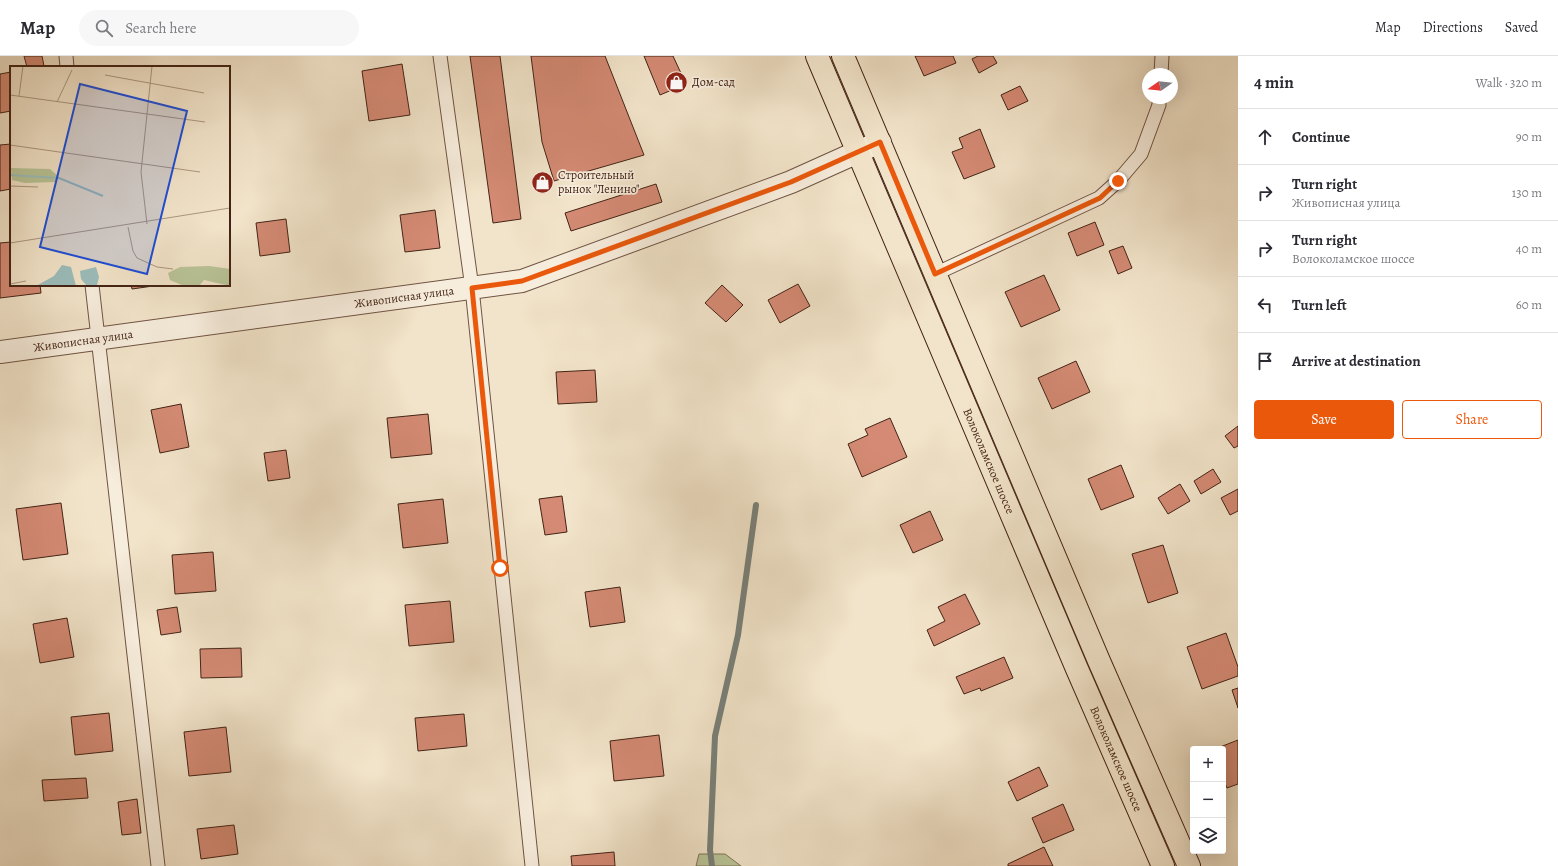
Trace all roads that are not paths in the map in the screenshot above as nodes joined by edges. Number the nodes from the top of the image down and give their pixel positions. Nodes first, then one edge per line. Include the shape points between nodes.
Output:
1 (66, 56) edge
2 (440, 56) edge
3 (817, 56) edge
4 (843, 56) edge
5 (1162, 56) edge
6 (67, 66) edge
7 (1161, 68) edge
8 (1159, 104) edge
9 (880, 142) junction
10 (858, 151) junction
11 (935, 274) junction
12 (92, 286) edge
13 (472, 288) junction
14 (98, 339) junction
15 (0, 352) edge
16 (158, 866) edge
17 (532, 866) edge
18 (1163, 866) edge
19 (1189, 866) edge

1 - 6 lane
2 - 13 lane
3 - 10 main road, Волоколамское шоссе
4 - 9 main road, Волоколамское шоссе
5 - 7 lane
8 - 11 lane via 1141,154 1100,198
9 - 10 street, Живописная улица
9 - 11 main road, Волоколамское шоссе
10 - 13 street, Живописная улица via 791,182 522,281
10 - 18 main road, Волоколамское шоссе
11 - 19 main road, Волоколамское шоссе
12 - 14 lane
13 - 14 street, Живописная улица
13 - 17 lane
14 - 15 street, Живописная улица
14 - 16 lane

